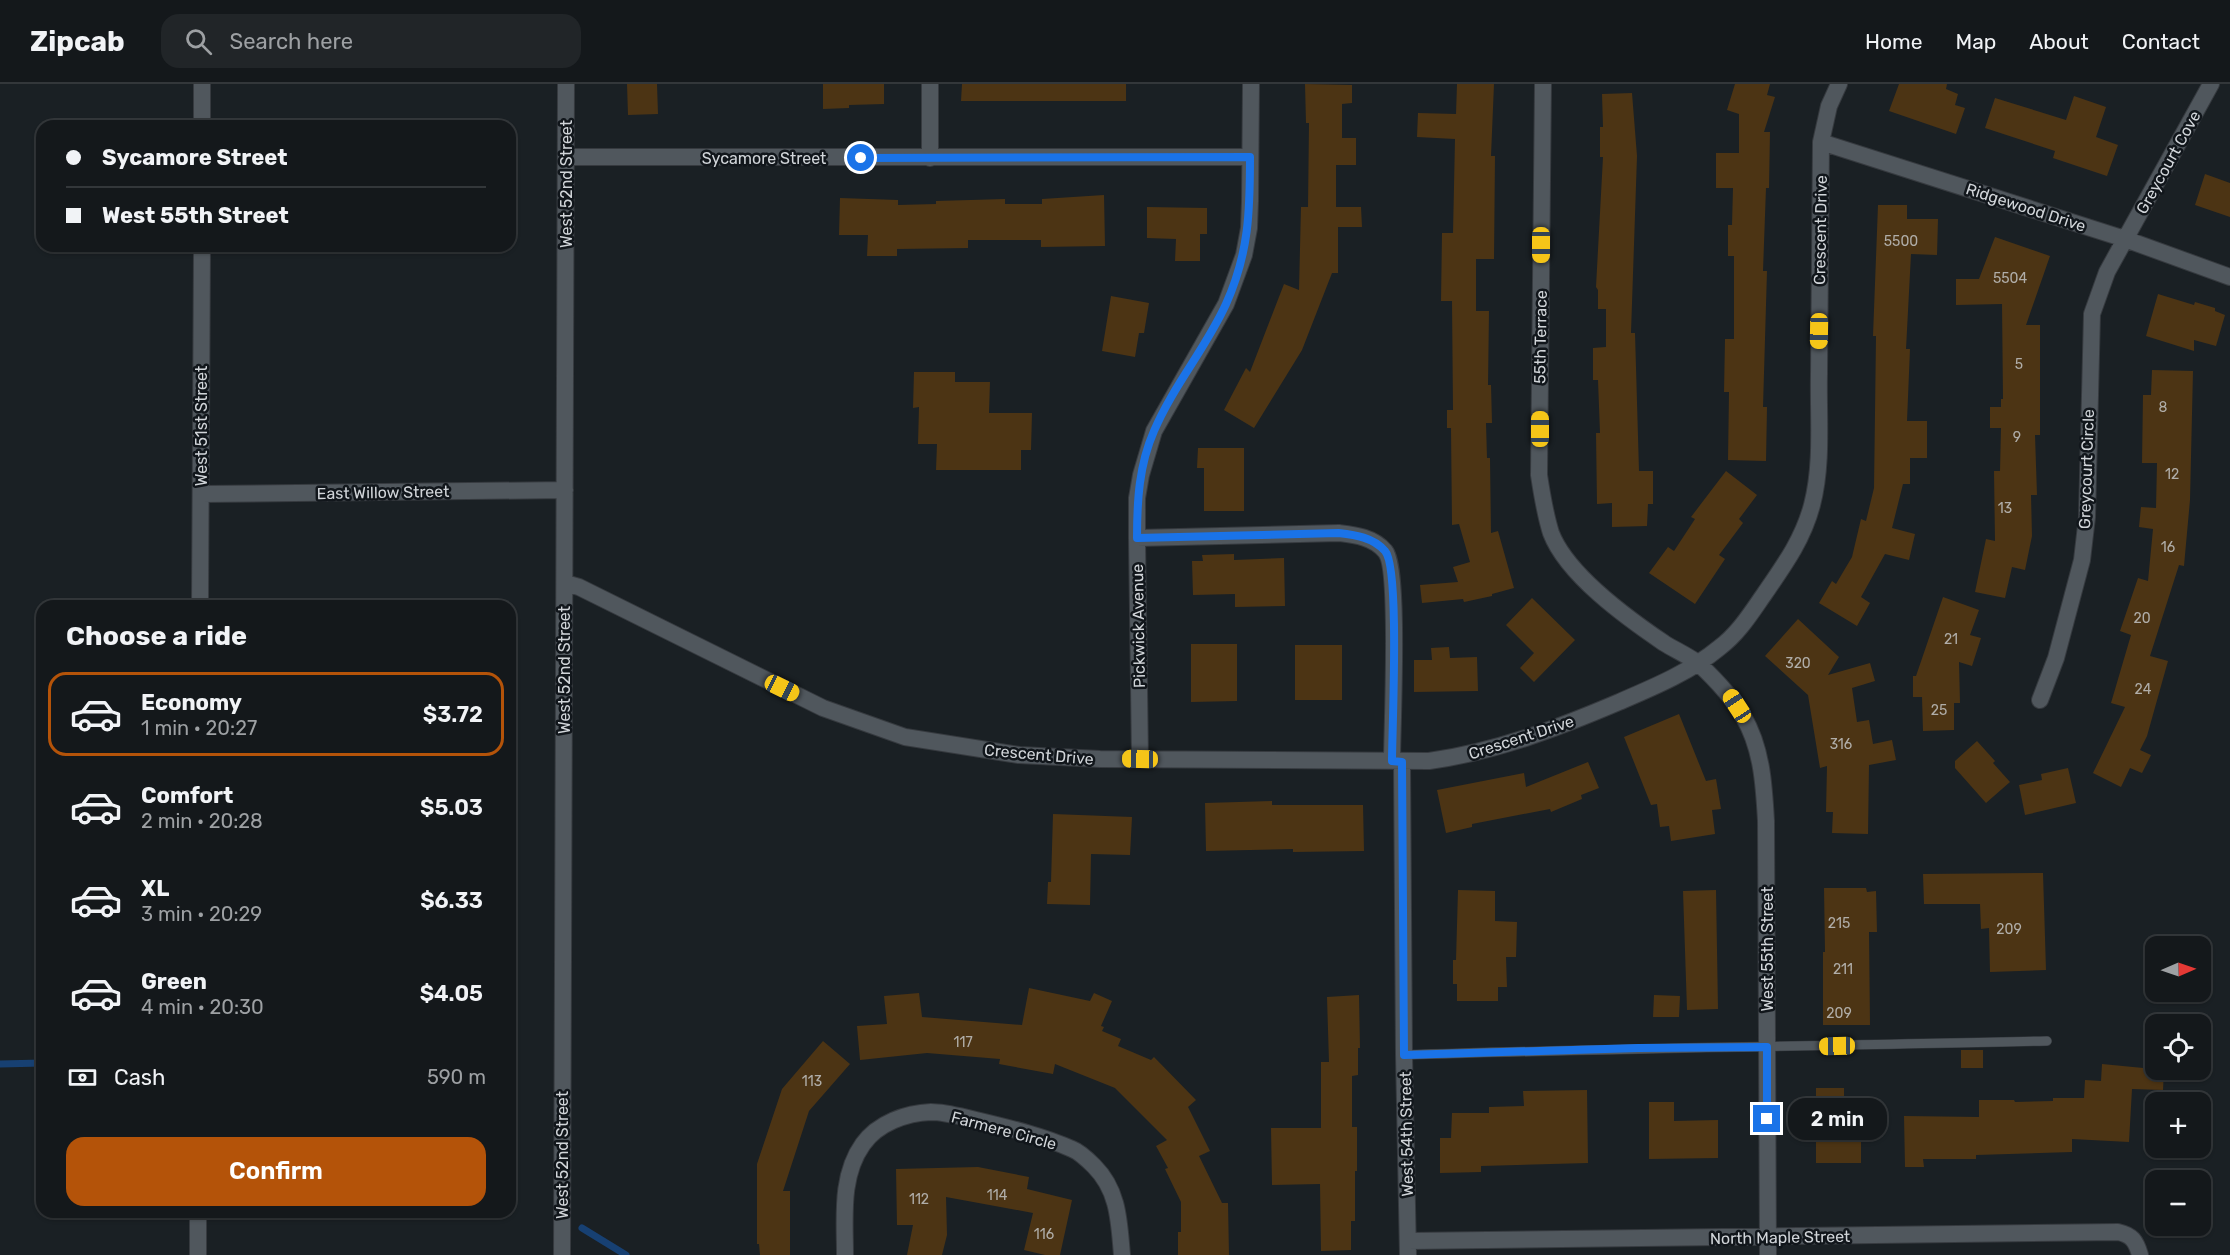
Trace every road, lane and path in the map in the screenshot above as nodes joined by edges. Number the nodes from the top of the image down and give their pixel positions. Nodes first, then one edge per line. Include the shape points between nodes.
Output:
1 (202, 84) edge
2 (566, 84) edge
3 (930, 84) edge
4 (1251, 84) edge
5 (1543, 84) edge
6 (1839, 84) edge
7 (2211, 84) edge
8 (202, 120) edge
9 (1821, 142) junction
10 (566, 157) junction
11 (1250, 157) junction
12 (930, 158) junction
13 (2125, 239) junction
14 (202, 252) edge
15 (2230, 277) edge
16 (565, 490) junction
17 (201, 494) junction
18 (1137, 538) junction
19 (565, 583) junction
20 (201, 600) edge
21 (1698, 663) junction
22 (2040, 700) dead end
23 (1140, 759) junction
24 (1397, 761) junction
25 (2047, 1041) dead end
26 (1767, 1047) junction
27 (1404, 1055) junction
28 (198, 1218) edge
29 (1768, 1237) junction
30 (1408, 1248) edge
31 (198, 1255) edge
32 (562, 1255) edge
33 (845, 1255) edge
34 (1122, 1255) edge
35 (1768, 1255) edge
36 (2140, 1255) edge

1 - 8 street
2 - 10 street, West 52nd Street
3 - 12 street
4 - 11 street, Pickwick Avenue
5 - 21 street, 55th Terrace via 1539,475 1544,506 1552,534 1579,574 1600,595
6 - 9 street, Crescent Drive via 1829,106
7 - 13 street, Greycourt Cove
9 - 13 street, Ridgewood Drive
9 - 21 street, Crescent Drive via 1818,449 1813,503 1795,550 1741,629
10 - 12 street, Sycamore Street
10 - 16 street, West 52nd Street
11 - 12 street, Sycamore Street
11 - 18 street, Pickwick Avenue via 1249,228 1244,255 1226,304 1154,431 1137,498
13 - 15 street, Ridgewood Drive
13 - 22 street, Greycourt Circle via 2107,272 2092,314 2082,560 2056,658
14 - 17 street, West 51st Street
16 - 17 street, East Willow Street
16 - 19 street, West 52nd Street
17 - 20 street, West 51st Street
18 - 23 street, Pickwick Avenue
18 - 24 street, West 54th Street via 1338,533 1361,536 1385,551 1393,582
19 - 23 street, Crescent Drive via 823,708 905,737 1019,754
19 - 32 street, West 52nd Street
21 - 24 street, Crescent Drive via 1591,714 1492,749 1429,761
21 - 26 street, West 55th Street via 1744,716 1759,754 1766,821
23 - 24 street, Crescent Drive
24 - 27 street, West 54th Street
25 - 26 lane
26 - 27 lane
26 - 29 street, West 55th Street
27 - 30 street, West 54th Street
28 - 31 street
29 - 30 street, North Maple Street
29 - 35 street, West 55th Street
29 - 36 street, North Maple Street via 2118,1232 2136,1241
33 - 34 street, Farmere Circle via 847,1183 858,1152 869,1137 888,1123 932,1112 1004,1126 1074,1150 1095,1166 1110,1187 1118,1210

